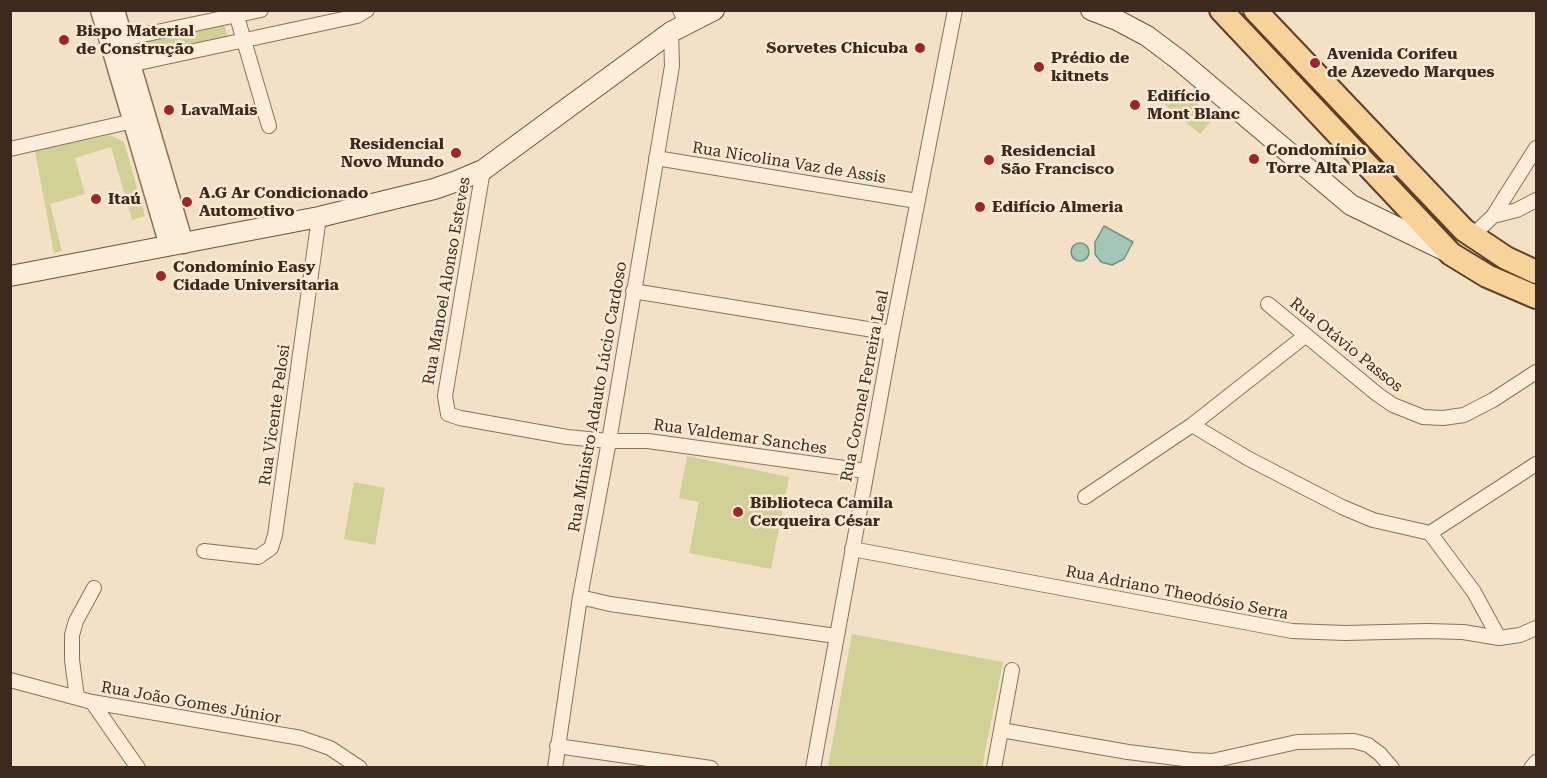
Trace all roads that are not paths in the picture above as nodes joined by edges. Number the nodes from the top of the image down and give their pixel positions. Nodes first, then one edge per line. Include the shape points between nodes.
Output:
1 (100, 10) edge
2 (115, 10) edge
3 (261, 10) edge
4 (367, 10) edge
5 (714, 10) edge
6 (955, 10) edge
7 (1091, 10) edge
8 (1255, 10) edge
9 (236, 13) edge
10 (1228, 13) edge
11 (679, 22) edge
12 (244, 40) junction
13 (116, 41) junction
14 (123, 66) junction
15 (140, 120) junction
16 (269, 126) dead end
17 (10, 148) edge
18 (1536, 148) edge
19 (656, 158) junction
20 (483, 170) junction
21 (1536, 200) edge
22 (917, 201) junction
23 (1439, 204) junction
24 (1405, 205) junction
25 (1492, 216) junction
26 (319, 217) junction
27 (1377, 219) junction
28 (1473, 236) junction
29 (176, 245) junction
30 (1451, 254) junction
31 (1536, 272) edge
32 (10, 276) edge
33 (633, 291) junction
34 (1536, 297) edge
35 (1268, 304) dead end
36 (892, 333) junction
37 (1305, 336) junction
38 (1536, 372) edge
39 (1192, 425) junction
40 (609, 441) junction
41 (1536, 464) edge
42 (866, 471) junction
43 (1085, 497) dead end
44 (1430, 533) junction
45 (852, 549) junction
46 (204, 551) dead end
47 (93, 588) dead end
48 (580, 597) junction
49 (1536, 628) edge
50 (836, 636) junction
51 (1499, 638) junction
52 (1012, 670) dead end
53 (10, 680) edge
54 (76, 698) junction
55 (92, 702) junction
56 (1001, 730) junction
57 (557, 746) junction
58 (1128, 752) junction
59 (1536, 762) edge
60 (138, 768) edge
61 (360, 768) edge
62 (555, 768) edge
63 (711, 768) edge
64 (813, 768) edge
65 (994, 768) edge
66 (1129, 768) edge
67 (1392, 768) edge
68 (1531, 768) edge

1 - 13 street
2 - 13 street
3 - 9 street
4 - 12 street via 357,16
5 - 11 main road
6 - 22 street, Rua Coronel Ferreira Leal
7 - 27 main road via 1155,42 1351,205
8 - 23 main road
9 - 12 street
9 - 13 street
10 - 24 main road
11 - 19 street, Rua Ministro Adauto Lúcio Cardoso
11 - 20 main road
12 - 14 street
12 - 16 street
13 - 14 street
14 - 15 street
15 - 17 street
15 - 29 street
18 - 25 street
19 - 22 street, Rua Nicolina Vaz de Assis
19 - 33 street, Rua Ministro Adauto Lúcio Cardoso
20 - 26 main road via 434,189
20 - 40 street, Rua Manoel Alonso Esteves via 445,408 448,414 460,418
21 - 25 street
22 - 36 street, Rua Coronel Ferreira Leal
23 - 24 main road via 1420,200
23 - 28 main road
24 - 27 main road
24 - 30 main road
25 - 28 street
26 - 29 main road
26 - 46 street, Rua Vicente Pelosi via 271,548 258,557
27 - 30 main road
28 - 31 main road
29 - 32 main road
30 - 34 main road via 1487,276
33 - 36 street
33 - 40 street, Rua Ministro Adauto Lúcio Cardoso
35 - 37 street, Rua Otávio Passos
36 - 42 street, Rua Coronel Ferreira Leal
37 - 38 street, Rua Otávio Passos via 1393,405 1423,417 1464,415
37 - 39 street
39 - 43 street
39 - 44 street via 1342,507 1373,520
40 - 42 street, Rua Valdemar Sanches via 648,441
40 - 48 street, Rua Ministro Adauto Lúcio Cardoso
41 - 44 street
42 - 45 street, Rua Coronel Ferreira Leal
44 - 51 street via 1474,592
45 - 50 street, Rua Coronel Ferreira Leal
45 - 51 street, Rua Adriano Theodósio Serra via 1292,631 1463,632
47 - 54 street via 72,635
48 - 50 street
48 - 57 street, Rua Ministro Adauto Lúcio Cardoso
49 - 51 street
50 - 64 street, Rua Coronel Ferreira Leal
52 - 56 street
53 - 54 street, Rua João Gomes Júnior
54 - 55 street, Rua João Gomes Júnior
55 - 60 street
55 - 61 street, Rua João Gomes Júnior via 301,738 330,748
56 - 58 street
56 - 65 street
57 - 62 street, Rua Ministro Adauto Lúcio Cardoso
57 - 63 street
58 - 66 street
58 - 67 street via 1212,761 1297,742 1354,741 1380,753
59 - 68 street

